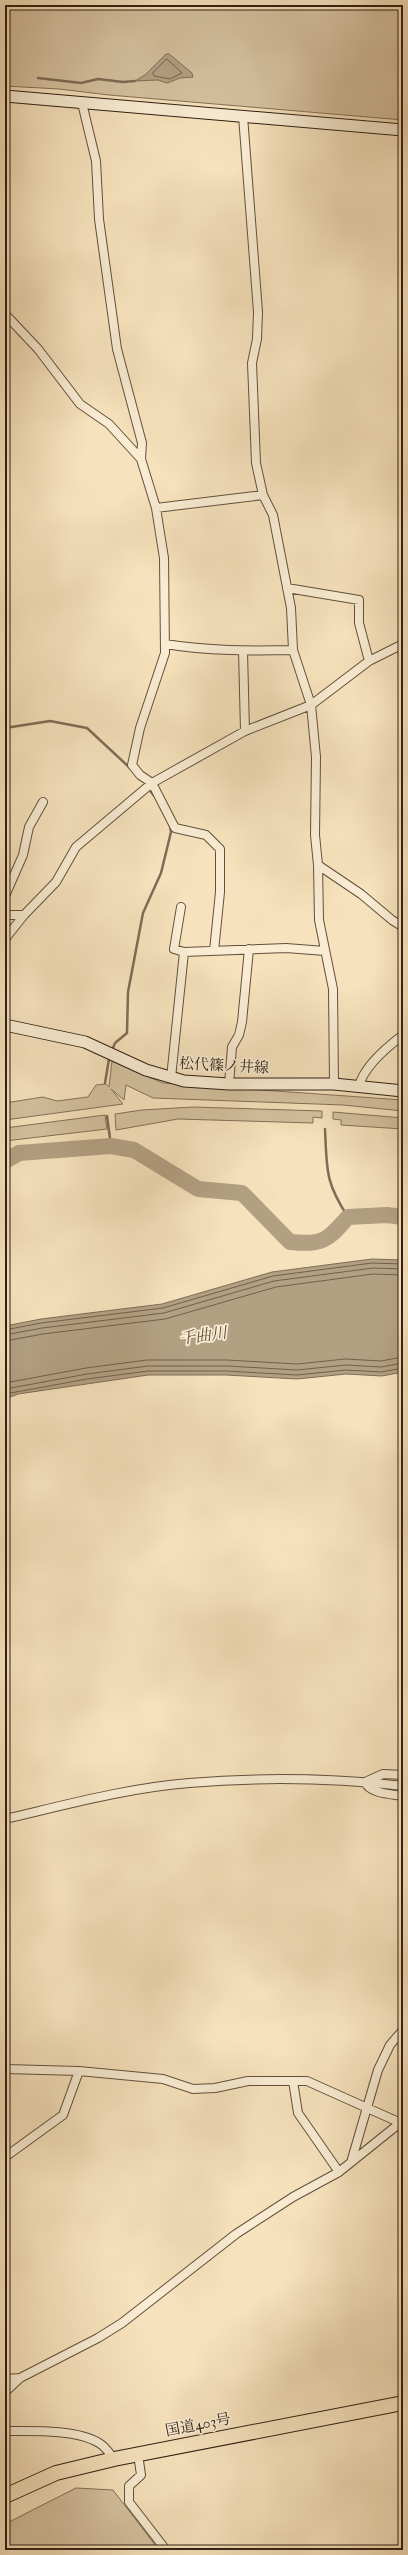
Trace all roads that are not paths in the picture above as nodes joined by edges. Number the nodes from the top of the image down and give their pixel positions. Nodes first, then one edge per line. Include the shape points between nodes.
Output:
1 (5, 96) edge
2 (82, 103) junction
3 (242, 116) junction
4 (403, 130) edge
5 (5, 314) edge
6 (141, 459) junction
7 (263, 495) junction
8 (156, 508) junction
9 (287, 588) junction
10 (165, 644) junction
11 (403, 644) edge
12 (293, 650) junction
13 (243, 651) junction
14 (368, 661) junction
15 (311, 705) junction
16 (245, 731) junction
17 (152, 783) junction
18 (43, 802) dead end
19 (318, 865) junction
20 (5, 896) edge
21 (181, 907) dead end
22 (5, 915) edge
23 (24, 915) junction
24 (403, 927) edge
25 (5, 939) edge
26 (249, 949) junction
27 (214, 951) junction
28 (325, 951) junction
29 (184, 952) junction
30 (5, 1025) edge
31 (403, 1035) edge
32 (171, 1078) junction
33 (229, 1084) junction
34 (334, 1084) junction
35 (359, 1086) junction
36 (403, 1091) edge
37 (403, 1774) edge
38 (365, 1782) junction
39 (403, 1786) edge
40 (403, 1796) edge
41 (5, 1819) edge
42 (403, 2030) edge
43 (5, 2069) edge
44 (79, 2071) junction
45 (293, 2081) junction
46 (366, 2108) junction
47 (402, 2123) edge
48 (5, 2157) edge
49 (352, 2159) junction
50 (339, 2172) junction
51 (20, 2378) junction
52 (5, 2379) edge
53 (5, 2392) edge
54 (403, 2403) edge
55 (5, 2431) edge
56 (138, 2454) junction
57 (114, 2459) junction
58 (5, 2496) edge
59 (166, 2550) edge

1 - 2 main road
2 - 3 main road
2 - 6 street via 96,161 99,219 117,349 142,442
3 - 4 main road
3 - 7 street via 258,312 257,339 252,363 252,393 256,463
5 - 6 street via 38,349 80,404 109,424
6 - 8 street
7 - 8 street
7 - 9 street via 271,507
8 - 10 street via 166,584
9 - 12 street via 291,608
9 - 14 street via 359,600 359,623
10 - 13 street via 196,649
10 - 17 street via 165,652 140,728 132,765 140,775
11 - 14 street
12 - 13 street
12 - 15 street
13 - 16 street
14 - 15 street
15 - 16 street
15 - 19 street via 316,757 315,835
16 - 17 street
17 - 23 street via 76,847 56,882
17 - 27 street via 175,828 206,835 220,849 220,892
18 - 20 street via 29,827 23,855
19 - 24 street
19 - 28 street via 319,920
21 - 29 street via 174,949
22 - 23 street
23 - 25 street
26 - 27 street
26 - 28 street
26 - 33 street via 242,1022 239,1035 232,1047
27 - 29 street
28 - 34 street via 333,989
29 - 32 street
30 - 32 main road, 松代篠ノ井線 via 85,1042 146,1070
31 - 35 street via 371,1066 361,1078
32 - 33 main road, 松代篠ノ井線
33 - 34 main road, 松代篠ノ井線
34 - 35 main road, 松代篠ノ井線
35 - 36 main road, 松代篠ノ井線
37 - 38 street via 383,1774
38 - 39 street
38 - 40 street via 374,1790
38 - 41 street via 289,1779 188,1783 110,1794
42 - 46 street via 390,2045 378,2070
43 - 44 street
44 - 45 street via 163,2079 193,2089 215,2088 248,2081
44 - 48 street via 63,2115
45 - 46 street via 307,2081
45 - 50 street via 298,2113
46 - 47 street
46 - 49 street
47 - 49 street
49 - 50 street
50 - 51 street via 293,2197 247,2227 122,2323
51 - 52 street
51 - 53 street
54 - 56 highway, 国道403号
55 - 57 street via 36,2431 78,2436 100,2443
56 - 57 highway, 国道403号
56 - 59 street via 141,2475 129,2486 129,2502
57 - 58 highway, 国道403号 via 56,2473

